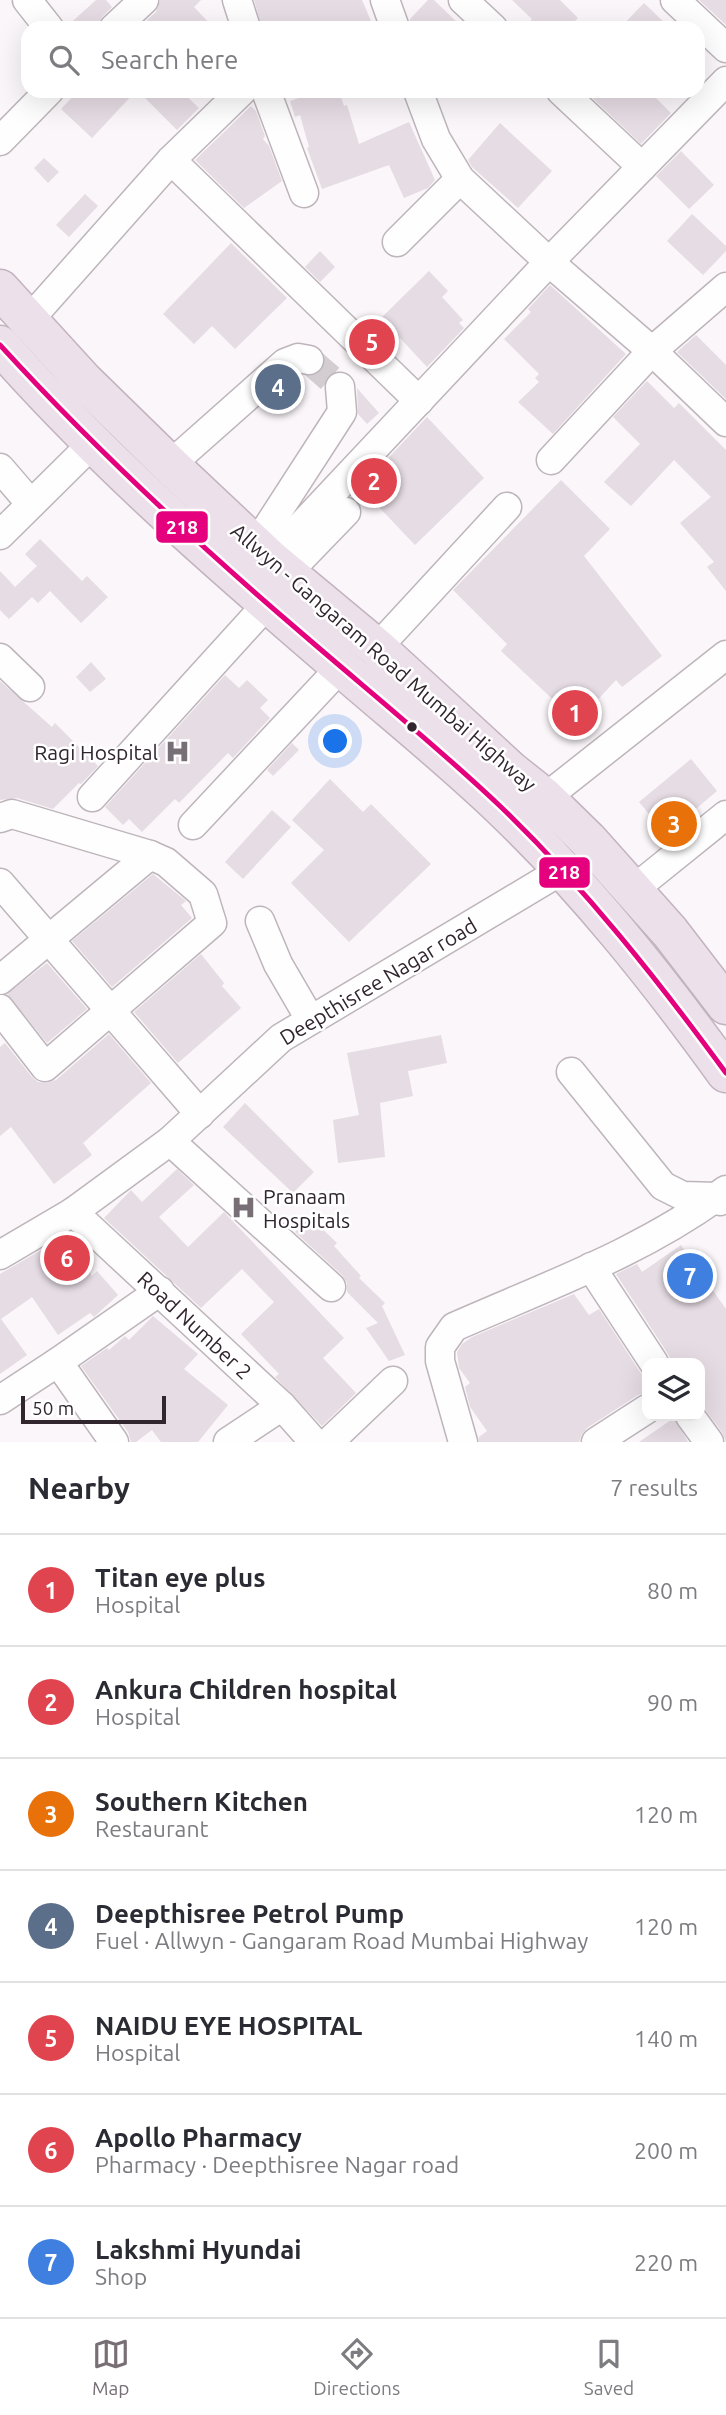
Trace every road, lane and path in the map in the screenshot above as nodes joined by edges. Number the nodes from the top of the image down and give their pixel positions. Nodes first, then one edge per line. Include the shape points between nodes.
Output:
1 (27, 0) edge
2 (144, 0) edge
3 (237, 0) edge
4 (385, 0) edge
5 (463, 0) edge
6 (683, 3) edge
7 (44, 21) edge
8 (122, 21) edge
9 (244, 21) edge
10 (392, 21) edge
11 (486, 21) edge
12 (700, 21) edge
13 (705, 26) edge
14 (726, 48) edge
15 (726, 81) edge
16 (42, 98) edge
17 (236, 98) edge
18 (269, 98) edge
19 (421, 98) edge
20 (568, 98) edge
21 (0, 141) edge
22 (171, 160) junction
23 (642, 167) junction
24 (460, 178) junction
25 (304, 193) dead end
26 (397, 242) dead end
27 (549, 262) junction
28 (726, 287) edge
29 (0, 289) edge
30 (29, 320) junction
31 (0, 345) edge
32 (652, 351) junction
33 (309, 359) dead end
34 (340, 387) dead end
35 (419, 401) junction
36 (726, 422) edge
37 (93, 443) junction
38 (551, 460) dead end
39 (170, 465) junction
40 (0, 468) edge
41 (31, 504) junction
42 (507, 507) dead end
43 (346, 512) dead end
44 (0, 535) edge
45 (270, 570) junction
46 (377, 648) junction
47 (726, 655) edge
48 (0, 658) edge
49 (341, 667) junction
50 (30, 687) dead end
51 (92, 797) dead end
52 (545, 798) junction
53 (726, 815) edge
54 (0, 818) edge
55 (193, 825) dead end
56 (150, 855) junction
57 (564, 869) junction
58 (0, 883) edge
59 (633, 890) junction
60 (260, 921) dead end
61 (50, 940) junction
62 (0, 981) edge
63 (726, 1005) edge
64 (0, 1009) edge
65 (112, 1011) junction
66 (308, 1020) junction
67 (571, 1072) dead end
68 (726, 1073) edge
69 (200, 1114) junction
70 (170, 1141) junction
71 (723, 1199) edge
72 (73, 1212) junction
73 (0, 1255) edge
74 (591, 1268) junction
75 (331, 1287) dead end
76 (160, 1291) junction
77 (651, 1358) edge
78 (58, 1362) junction
79 (393, 1381) dead end
80 (0, 1400) edge
81 (282, 1406) junction
82 (642, 1412) edge
83 (694, 1421) edge
84 (114, 1442) edge
85 (229, 1442) edge
86 (314, 1442) edge
87 (329, 1442) edge
88 (463, 1442) edge
89 (596, 1442) edge
90 (709, 1442) edge

1 - 7 street
2 - 8 street
3 - 9 street
4 - 10 street
5 - 11 street
6 - 12 street
13 - 14 street
15 - 23 street
16 - 21 street
17 - 22 street
18 - 25 street
19 - 24 street via 436,139
20 - 23 street
22 - 30 street
22 - 35 street
23 - 27 street
24 - 26 street
24 - 27 street
27 - 32 street
27 - 35 street
28 - 32 street
29 - 30 highway, Allwyn - Gangaram Road Mumbai Highway
30 - 39 highway, Allwyn - Gangaram Road Mumbai Highway
31 - 37 highway, Allwyn - Gangaram Road Mumbai Highway
32 - 36 street
32 - 38 street
33 - 39 street via 285,363
34 - 45 street via 342,412
35 - 45 street
37 - 41 street
37 - 45 highway, Allwyn - Gangaram Road Mumbai Highway
39 - 45 highway, Allwyn - Gangaram Road Mumbai Highway
40 - 41 street
41 - 44 street
42 - 46 street
43 - 45 street
45 - 46 highway, Allwyn - Gangaram Road Mumbai Highway
45 - 49 highway, Allwyn - Gangaram Road Mumbai Highway
45 - 51 street
46 - 52 highway, Allwyn - Gangaram Road Mumbai Highway
47 - 52 street
48 - 50 street
49 - 55 street
49 - 57 highway, Allwyn - Gangaram Road Mumbai Highway via 451,761
52 - 59 highway, Allwyn - Gangaram Road Mumbai Highway
53 - 59 street
54 - 56 street via 12,814
56 - 61 street
56 - 65 street via 166,862 203,894 212,923
57 - 66 street, Deepthisree Nagar road
57 - 68 highway, Allwyn - Gangaram Road Mumbai Highway
58 - 61 street
59 - 63 highway, Allwyn - Gangaram Road Mumbai Highway
60 - 66 street
61 - 62 street
61 - 65 street
64 - 65 street via 46,1067
65 - 69 street
66 - 69 street, Deepthisree Nagar road via 281,1038
67 - 71 street via 663,1186 683,1196
69 - 70 street, Deepthisree Nagar road
70 - 72 street, Deepthisree Nagar road
70 - 75 street
71 - 74 street
72 - 73 street, Deepthisree Nagar road
72 - 76 street, Road Number 2
74 - 77 street
74 - 88 street via 454,1326 447,1334 440,1347 440,1362
76 - 78 street
76 - 81 street, Road Number 2
78 - 80 street
78 - 84 street
79 - 87 street
81 - 85 street
81 - 86 street, Road Number 2
82 - 89 street
83 - 90 street

